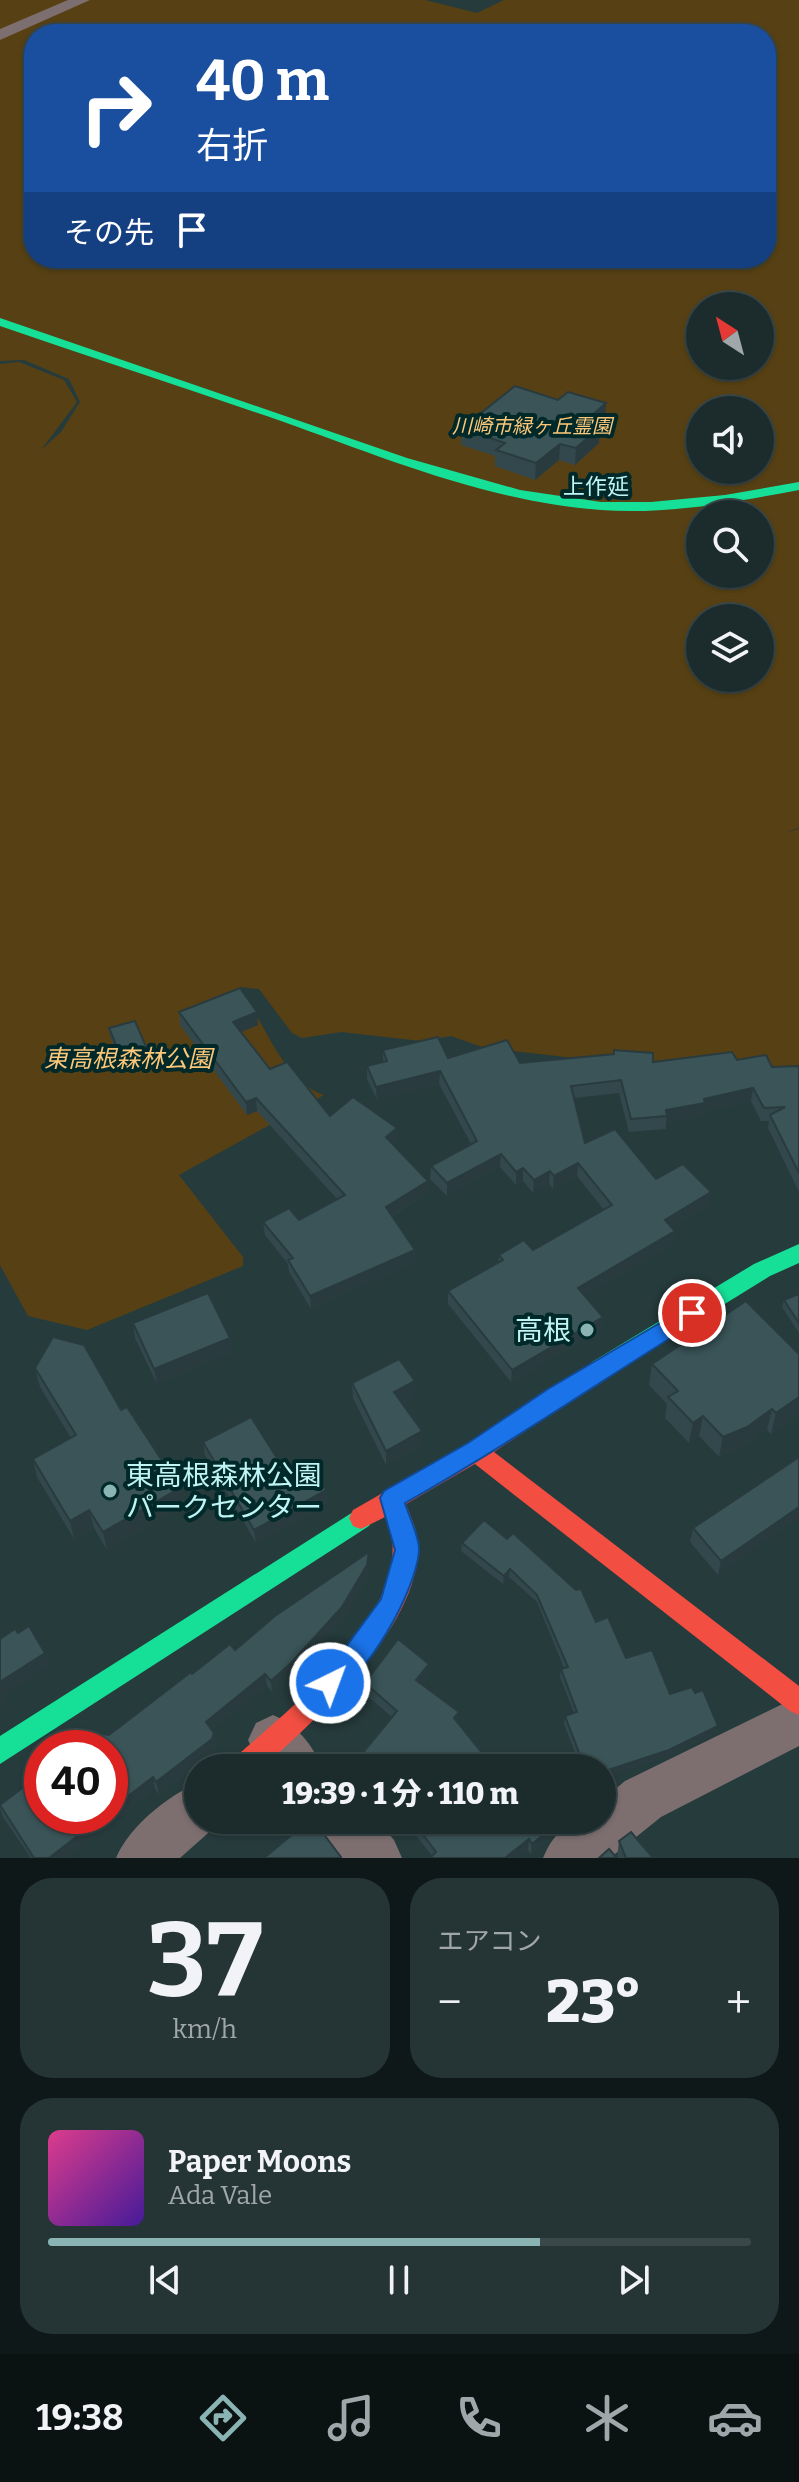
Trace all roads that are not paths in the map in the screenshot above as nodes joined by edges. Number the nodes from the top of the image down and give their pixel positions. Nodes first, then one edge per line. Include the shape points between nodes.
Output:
1 (82, 0) edge
2 (26, 24) edge
3 (24, 25) edge
4 (0, 35) edge
5 (0, 322) edge
6 (799, 486) edge
7 (799, 1253) edge
8 (476, 1451) junction
9 (392, 1498) junction
10 (799, 1702) edge
11 (799, 1720) edge
12 (0, 1751) edge
13 (274, 1754) edge
14 (184, 1820) edge
15 (355, 1834) edge
16 (142, 1858) edge
17 (376, 1858) edge
18 (569, 1858) edge

1 - 2 street
3 - 4 street
5 - 6 street via 386,455 538,498 601,506 684,504
7 - 8 street via 762,1270
8 - 9 street
8 - 10 street
9 - 12 street
9 - 13 street via 407,1550 392,1604
11 - 18 street via 643,1799
14 - 16 street
15 - 17 street

